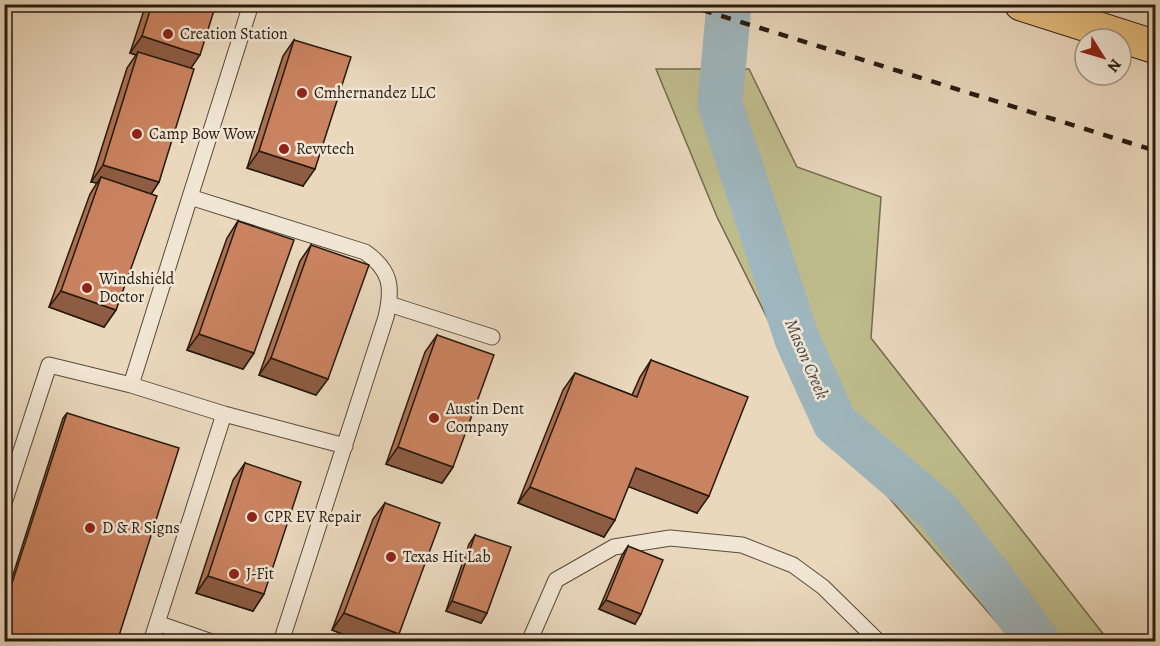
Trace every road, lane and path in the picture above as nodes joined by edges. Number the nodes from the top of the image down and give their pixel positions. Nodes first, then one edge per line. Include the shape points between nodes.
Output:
1 (251, 4) edge
2 (1021, 4) edge
3 (1155, 47) edge
4 (190, 197) junction
5 (389, 304) junction
6 (492, 337) dead end
7 (131, 385) junction
8 (224, 414) junction
9 (345, 446) junction
10 (4, 503) edge
11 (157, 623) junction
12 (151, 642) edge
13 (212, 642) edge
14 (281, 642) edge
15 (529, 642) edge
16 (879, 642) edge

1 - 4 lane
2 - 3 main road
4 - 5 lane via 364,252 378,261 388,278
4 - 7 lane
5 - 6 lane
5 - 9 lane
7 - 8 lane
7 - 10 lane via 49,365
8 - 9 lane
8 - 11 lane
9 - 14 lane
11 - 12 lane
11 - 13 lane
15 - 16 lane via 556,580 614,547 670,538 742,546 794,565 823,587

